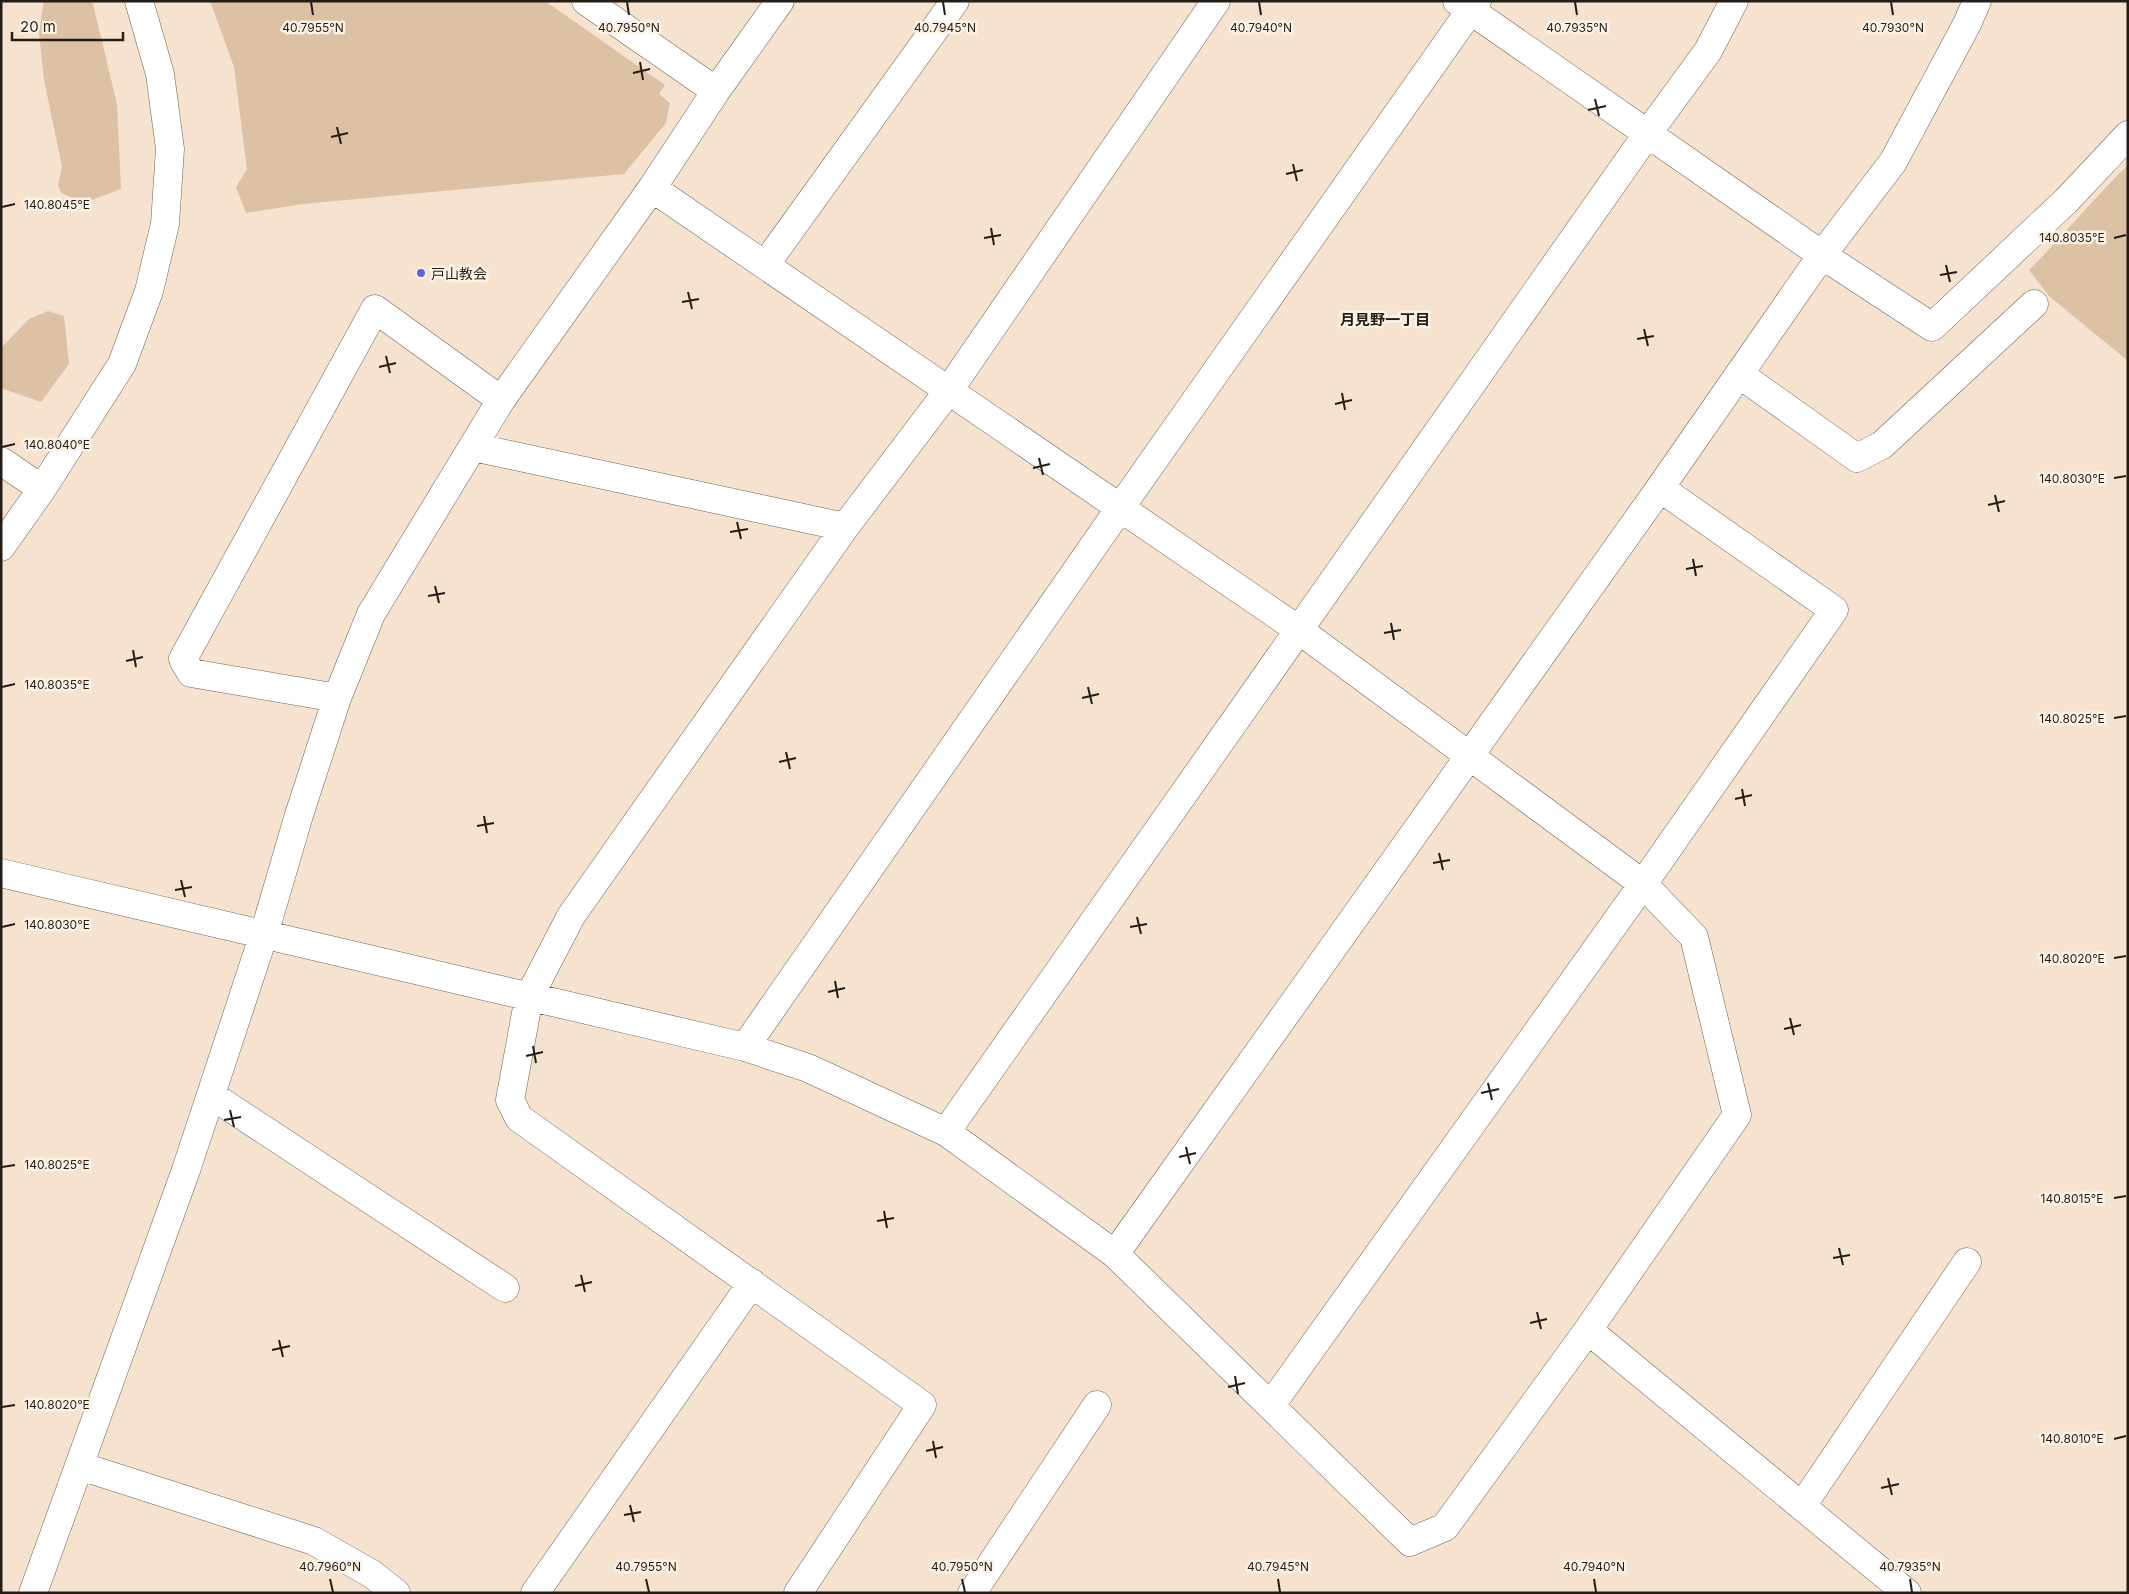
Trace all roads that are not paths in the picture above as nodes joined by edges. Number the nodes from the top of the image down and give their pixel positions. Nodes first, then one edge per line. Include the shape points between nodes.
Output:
1 (139, 1) edge
2 (586, 1) edge
3 (780, 1) edge
4 (955, 1) edge
5 (1216, 1) edge
6 (1734, 1) edge
7 (1977, 1) edge
8 (1468, 5) edge
9 (716, 91) junction
10 (1648, 133) junction
11 (2128, 135) edge
12 (652, 188) junction
13 (1822, 254) junction
14 (766, 266) junction
15 (2034, 304) dead end
16 (1739, 374) junction
17 (949, 390) junction
18 (502, 400) junction
19 (473, 447) junction
20 (1, 461) edge
21 (1660, 488) junction
22 (42, 490) junction
23 (1120, 508) junction
24 (845, 527) junction
25 (1, 547) edge
26 (1298, 630) junction
27 (338, 698) junction
28 (1469, 757) junction
29 (1, 873) edge
30 (1643, 884) junction
31 (264, 934) junction
32 (528, 997) junction
33 (745, 1047) junction
34 (211, 1095) junction
35 (946, 1132) junction
36 (1115, 1254) junction
37 (1967, 1262) dead end
38 (752, 1283) junction
39 (504, 1288) dead end
40 (1588, 1330) junction
41 (1097, 1405) dead end
42 (1271, 1405) junction
43 (80, 1466) junction
44 (1802, 1506) junction
45 (33, 1593) edge
46 (396, 1593) edge
47 (535, 1593) edge
48 (798, 1593) edge
49 (972, 1593) edge
50 (1907, 1593) edge

1 - 22 street via 160,74 170,149 165,224 149,291 122,364
2 - 9 street
3 - 9 street
4 - 14 street
5 - 17 street
6 - 10 street via 1708,51
7 - 13 street via 1893,162
8 - 10 street
8 - 23 street
9 - 12 street
10 - 13 street
10 - 26 street
11 - 13 street via 2066,201 1932,327
12 - 14 street
12 - 18 street
13 - 16 street
14 - 17 street
15 - 16 street via 1882,445 1857,458
16 - 21 street
17 - 23 street
17 - 24 street
18 - 19 street
18 - 27 street via 375,309 183,659 191,673
19 - 24 street
19 - 27 street via 371,614
20 - 22 street
21 - 28 street
21 - 30 street via 1834,610
22 - 25 street
23 - 26 street
23 - 33 street
24 - 32 street via 571,916
26 - 28 street
26 - 35 street
27 - 31 street
28 - 30 street
28 - 36 street
29 - 31 street
30 - 40 street via 1694,937 1737,1115
30 - 42 street
31 - 32 street
31 - 34 street
32 - 33 street
32 - 38 street via 510,1100 519,1118
33 - 35 street via 808,1068
34 - 39 street
34 - 43 street
35 - 36 street
36 - 42 street
37 - 44 street
38 - 47 street
38 - 48 street via 922,1405
40 - 42 street via 1445,1527 1410,1542
40 - 44 street
41 - 49 street
43 - 45 street
43 - 46 street via 314,1541 372,1574
44 - 50 street

